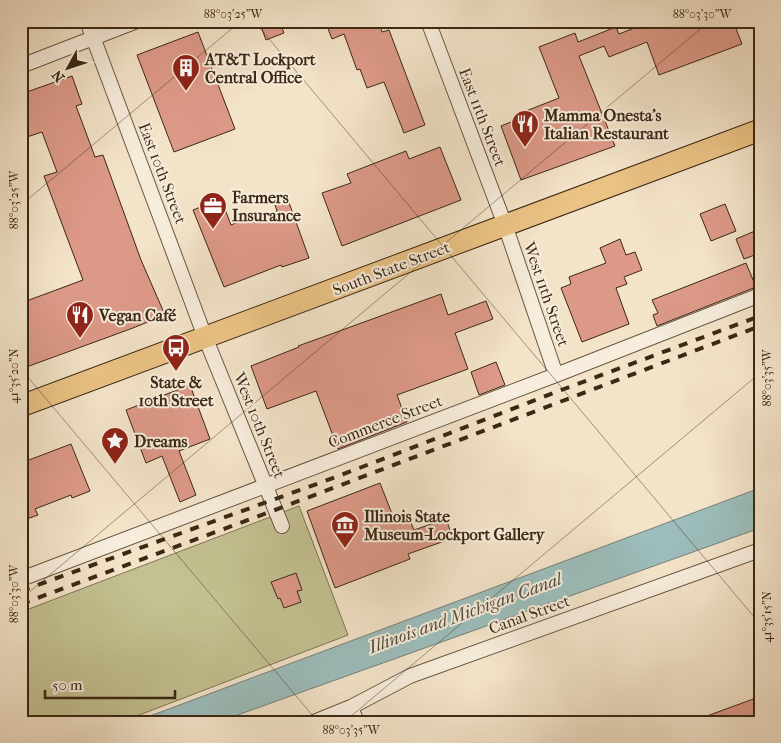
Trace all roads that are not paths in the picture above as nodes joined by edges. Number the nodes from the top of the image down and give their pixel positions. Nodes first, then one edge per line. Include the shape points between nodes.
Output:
1 (87, 21) edge
2 (137, 21) edge
3 (428, 21) edge
4 (93, 38) junction
5 (21, 66) edge
6 (760, 130) edge
7 (505, 225) junction
8 (760, 295) edge
9 (205, 337) junction
10 (556, 374) junction
11 (21, 406) edge
12 (265, 486) junction
13 (282, 526) dead end
14 (760, 550) edge
15 (21, 579) edge
16 (351, 707) junction
17 (314, 722) edge
18 (357, 722) edge

1 - 4 street, East 10th Street
2 - 4 street
3 - 7 street, East 11th Street
4 - 5 street
4 - 9 street, East 10th Street
6 - 7 main road, South State Street
7 - 9 main road, South State Street
7 - 10 street, West 11th Street
8 - 10 street, Commerce Street
9 - 11 main road, South State Street
9 - 12 street, West 10th Street
10 - 12 street, Commerce Street
12 - 13 street, West 10th Street
12 - 15 street, Commerce Street
14 - 16 street, Canal Street via 410,676
16 - 17 street, Canal Street
16 - 18 street

